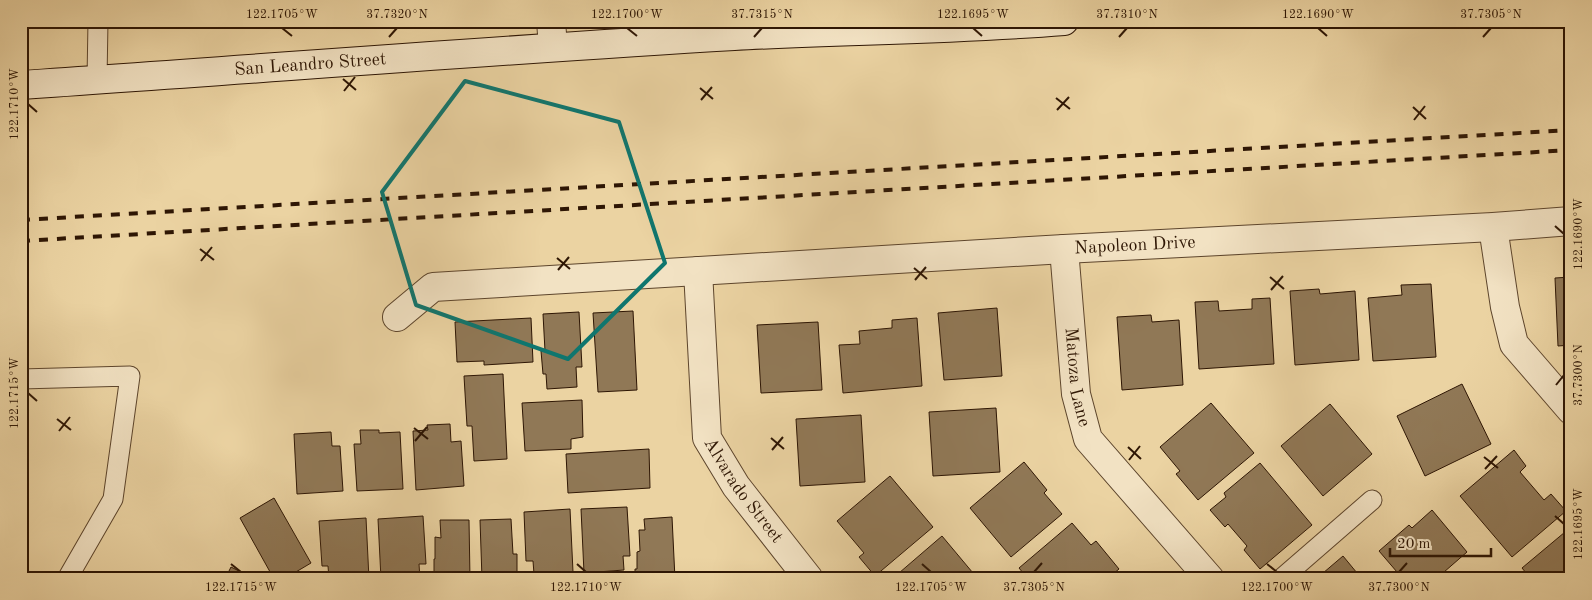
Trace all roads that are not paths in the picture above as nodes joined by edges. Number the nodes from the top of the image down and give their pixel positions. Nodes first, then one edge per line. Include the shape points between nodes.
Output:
1 (98, 21) edge
2 (1064, 21) edge
3 (738, 29) edge
4 (552, 34) edge
5 (97, 80) junction
6 (21, 85) edge
7 (1571, 221) edge
8 (1493, 227) junction
9 (1064, 249) junction
10 (698, 271) junction
11 (397, 317) dead end
12 (21, 379) edge
13 (1571, 410) edge
14 (1372, 500) dead end
15 (67, 579) edge
16 (809, 579) edge
17 (1210, 579) edge
18 (1281, 579) edge

1 - 5 lane
2 - 3 street, San Leandro Street via 1014,25
3 - 4 street, San Leandro Street via 600,44
4 - 5 street, San Leandro Street
5 - 6 street, San Leandro Street
7 - 8 street, Napoleon Drive
8 - 9 street, Napoleon Drive
8 - 13 street via 1514,344
9 - 10 street, Napoleon Drive
9 - 17 street, Matoza Lane via 1076,394 1088,438
10 - 11 street, Napoleon Drive via 433,287
10 - 16 street, Alvarado Street via 707,438 736,486
12 - 15 lane via 130,376 113,498
14 - 18 lane

